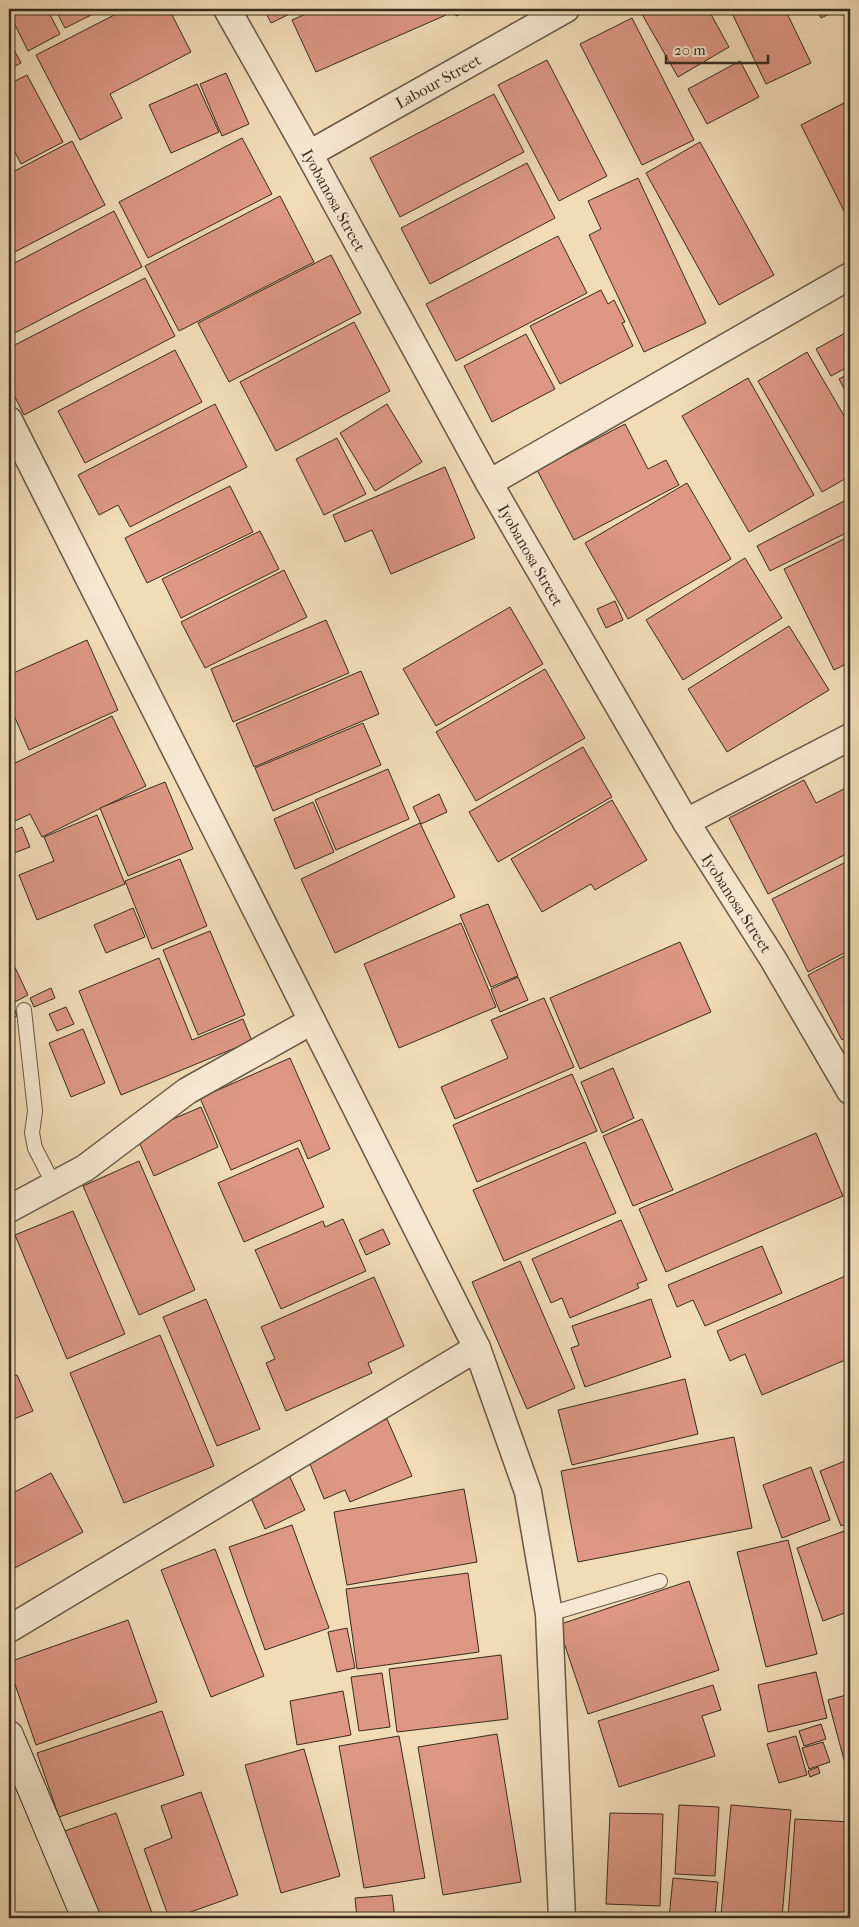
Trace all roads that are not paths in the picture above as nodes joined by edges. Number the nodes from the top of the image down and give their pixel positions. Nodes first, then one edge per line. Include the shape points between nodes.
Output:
1 (227, 9) edge
2 (566, 9) edge
3 (309, 154) junction
4 (850, 276) edge
5 (9, 420) edge
6 (489, 483) junction
7 (850, 737) edge
8 (686, 822) junction
9 (24, 1010) dead end
10 (312, 1022) junction
11 (850, 1091) edge
12 (54, 1185) junction
13 (9, 1209) edge
14 (477, 1348) junction
15 (660, 1581) dead end
16 (549, 1614) junction
17 (9, 1629) edge
18 (9, 1735) edge
19 (86, 1918) edge
20 (562, 1918) edge

1 - 3 street, Iyobanosa Street
2 - 3 street, Labour Street
3 - 6 street, Iyobanosa Street
4 - 6 street
5 - 10 street
6 - 8 street, Iyobanosa Street
7 - 8 street
8 - 11 street, Iyobanosa Street via 773,959
9 - 12 lane via 34,1111 32,1133 35,1148
10 - 12 street via 187,1092 85,1168
10 - 14 street
12 - 13 street
14 - 16 street via 528,1492
14 - 17 street
15 - 16 lane
16 - 20 street
18 - 19 street

